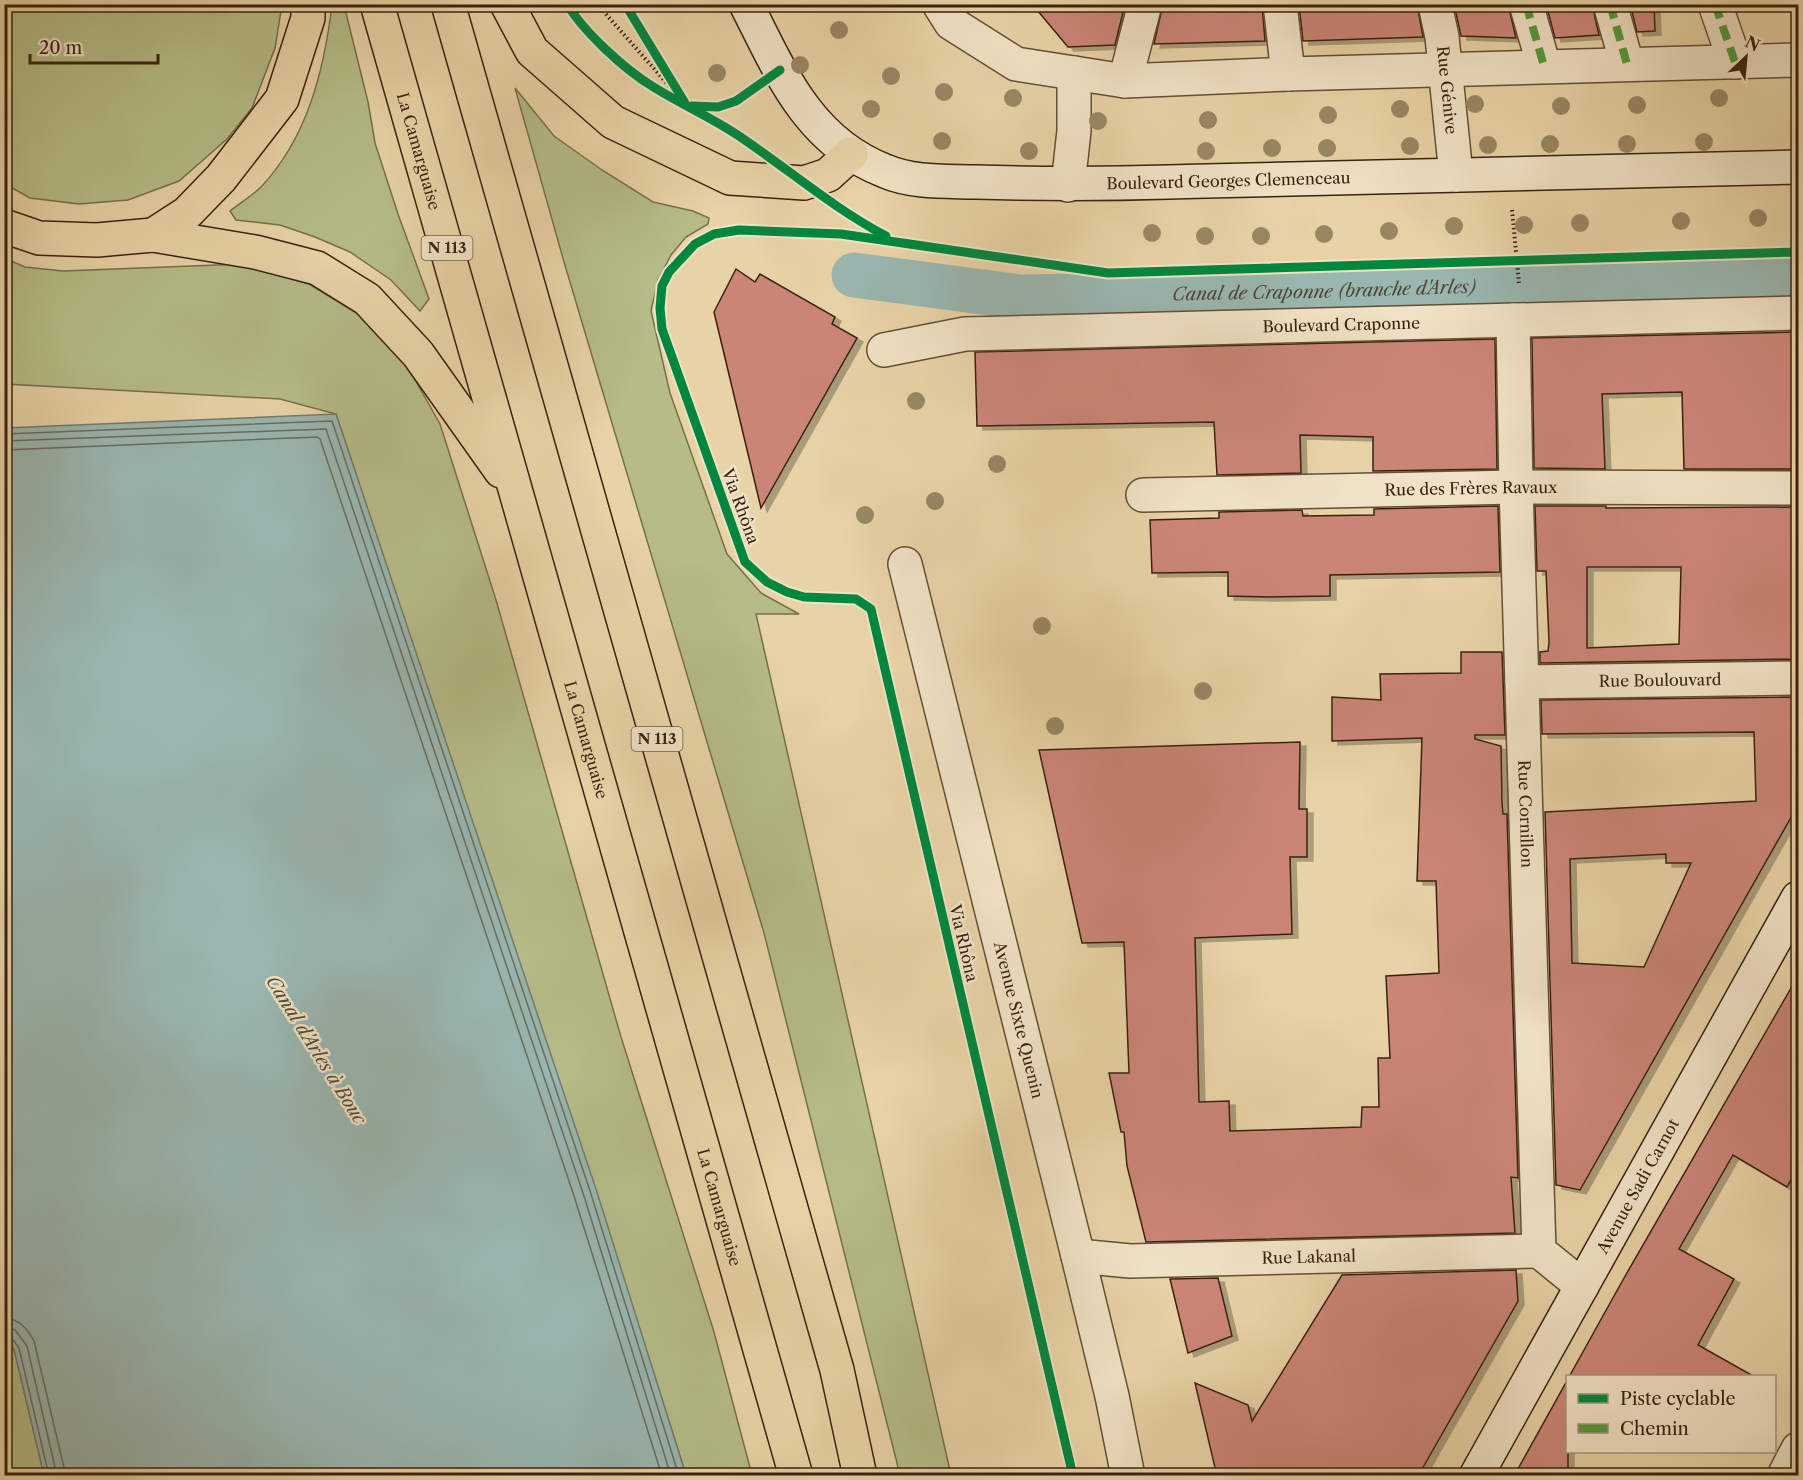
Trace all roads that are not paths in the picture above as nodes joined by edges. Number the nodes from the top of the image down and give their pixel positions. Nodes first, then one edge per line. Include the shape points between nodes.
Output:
1 (308, 4) edge
2 (377, 4) edge
3 (448, 4) edge
4 (507, 4) edge
5 (746, 4) edge
6 (939, 4) edge
7 (1144, 4) edge
8 (1280, 4) edge
9 (1435, 4) edge
10 (1526, 4) edge
11 (1610, 4) edge
12 (1715, 4) edge
13 (1798, 60) edge
14 (1735, 62) junction
15 (1627, 64) junction
16 (1544, 66) junction
17 (1446, 70) junction
18 (1074, 73) junction
19 (1288, 74) junction
20 (1125, 81) junction
21 (851, 154) junction
22 (1798, 167) edge
23 (1456, 175) junction
24 (1068, 185) junction
25 (4, 226) edge
26 (153, 235) junction
27 (1798, 313) edge
28 (1513, 320) junction
29 (884, 350) dead end
30 (1516, 487) junction
31 (1798, 488) edge
32 (516, 492) junction
33 (1143, 495) dead end
34 (904, 564) dead end
35 (1798, 678) edge
36 (1522, 682) junction
37 (1798, 898) edge
38 (1539, 1251) junction
39 (1078, 1256) junction
40 (1582, 1286) junction
41 (1798, 1449) edge
42 (796, 1476) edge
43 (860, 1476) edge
44 (1128, 1476) edge
45 (1476, 1476) edge
46 (1784, 1476) edge

1 - 26 highway via 308,18 282,99 221,178 187,213
2 - 32 highway, La Camarguaise / N 113
3 - 43 highway, N 113 via 834,1358
4 - 21 highway via 532,51 613,122 730,178 804,183 828,175
5 - 21 street, Boulevard Georges Clemenceau via 805,112
6 - 18 street via 951,23 1016,64
7 - 20 street
8 - 19 street
9 - 17 street, Rue Génive
10 - 16 street
11 - 15 street
12 - 14 street
13 - 14 street
14 - 15 street
15 - 16 street
16 - 17 street
17 - 19 street
17 - 23 street, Rue Génive
18 - 20 street
18 - 24 street via 1074,131
19 - 20 street
21 - 24 street, Boulevard Georges Clemenceau via 886,172 920,180
22 - 23 street, Boulevard Georges Clemenceau
23 - 24 street, Boulevard Georges Clemenceau
25 - 26 highway via 39,238 97,240
26 - 32 highway via 255,252 318,268 367,300 418,354
27 - 28 street, Boulevard Craponne
28 - 29 street, Boulevard Craponne via 964,334
28 - 30 street, Rue Cornillon
30 - 31 street, Rue des Frères Ravaux
30 - 33 street, Rue des Frères Ravaux
30 - 36 street, Rue Cornillon
32 - 42 highway, La Camarguaise / N 113
34 - 39 street, Avenue Sixte Quenin
35 - 36 street, Rue Boulouvard
36 - 38 street, Rue Cornillon
37 - 40 street, Avenue Sadi Carnot
38 - 39 street, Rue Lakanal via 1130,1261
38 - 40 street
39 - 44 street, Avenue Sixte Quenin
40 - 45 street, Avenue Sadi Carnot
41 - 46 street

